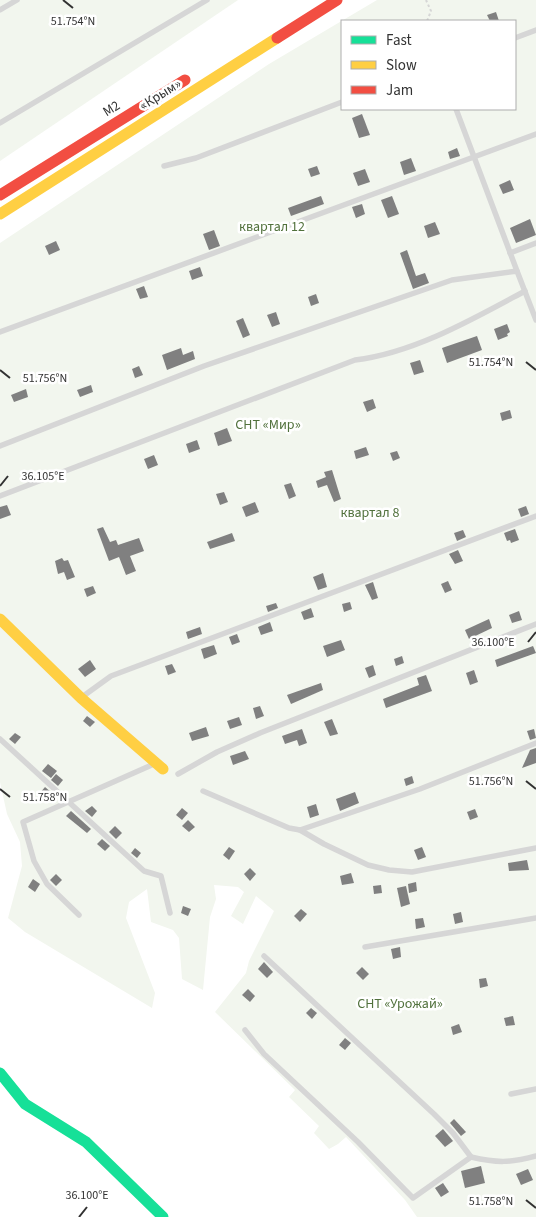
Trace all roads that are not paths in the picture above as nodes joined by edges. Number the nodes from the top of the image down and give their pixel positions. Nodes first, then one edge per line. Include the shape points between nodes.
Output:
1 (17, 0) edge
2 (207, 0) edge
3 (337, 0) edge
4 (0, 10) edge
5 (536, 30) edge
6 (516, 38) edge
7 (199, 72) dead end
8 (341, 102) edge
9 (456, 110) edge
10 (0, 123) edge
11 (536, 134) edge
12 (474, 157) junction
13 (164, 166) dead end
14 (0, 195) edge
15 (0, 214) edge
16 (536, 243) edge
17 (510, 253) junction
18 (517, 271) junction
19 (525, 291) junction
20 (536, 320) edge
21 (0, 332) edge
22 (0, 446) edge
23 (0, 496) edge
24 (536, 516) edge
25 (0, 619) edge
26 (536, 624) edge
27 (81, 698) junction
28 (0, 739) edge
29 (536, 743) edge
30 (160, 766) joint
31 (178, 774) dead end
32 (203, 791) dead end
33 (70, 801) junction
34 (300, 830) junction
35 (536, 848) edge
36 (170, 913) dead end
37 (79, 916) dead end
38 (536, 918) edge
39 (365, 947) dead end
40 (264, 956) dead end
41 (245, 1030) dead end
42 (0, 1073) edge
43 (536, 1089) edge
44 (511, 1094) dead end
45 (536, 1156) edge
46 (471, 1157) junction
47 (163, 1217) edge

1 - 4 lane
2 - 10 lane
3 - 15 main road, «Крым»
5 - 6 lane
7 - 14 main road, М2
8 - 13 lane via 196,158
9 - 12 lane
11 - 12 lane
12 - 17 lane
12 - 21 lane
16 - 17 lane
17 - 18 lane
18 - 19 lane
18 - 22 lane via 444,283 204,366
19 - 20 lane
19 - 23 lane via 453,329 375,358 355,360
24 - 27 lane via 111,676
25 - 27 main road
26 - 31 lane via 260,733
27 - 30 main road
28 - 33 lane
29 - 34 lane via 420,789
30 - 33 lane
32 - 34 lane
33 - 36 lane via 144,871 161,876
33 - 37 lane via 22,822 34,861 47,884
34 - 35 lane via 368,865 412,872
38 - 39 lane
40 - 46 lane via 434,1114
41 - 46 lane via 264,1054 412,1198
42 - 47 main road via 26,1104 86,1142
43 - 44 lane
45 - 46 lane via 497,1163

